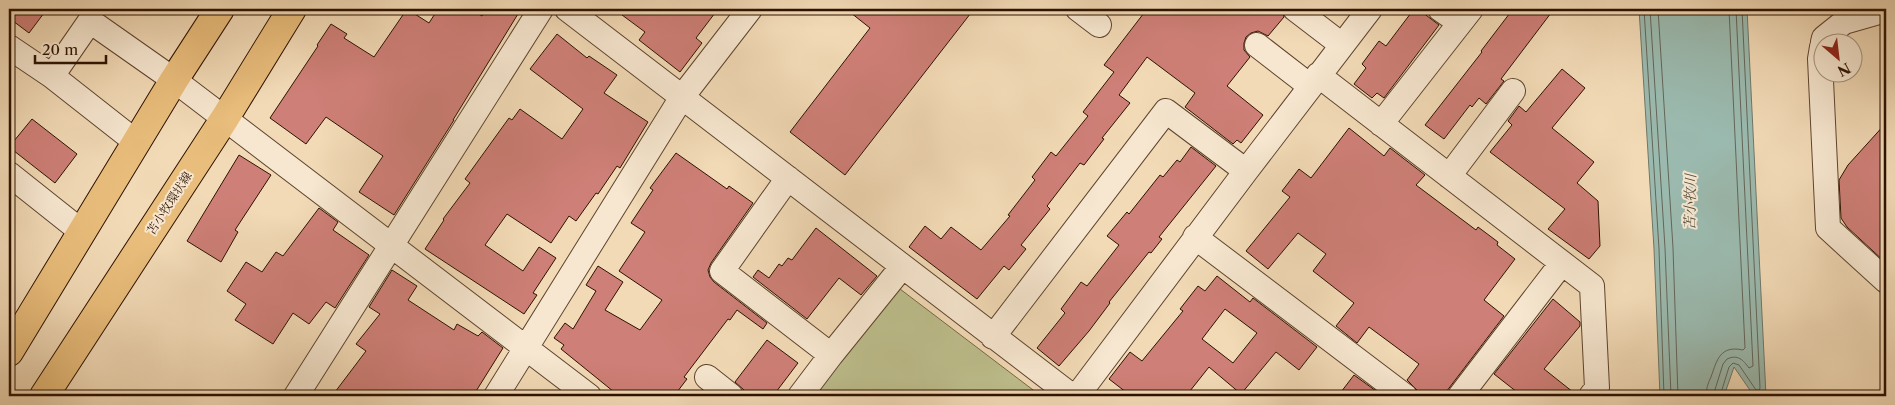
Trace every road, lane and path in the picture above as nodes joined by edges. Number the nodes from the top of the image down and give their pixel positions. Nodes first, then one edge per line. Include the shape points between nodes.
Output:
1 (220, 9) edge
2 (292, 9) edge
3 (540, 9) edge
4 (567, 9) edge
5 (750, 9) edge
6 (1078, 9) edge
7 (1295, 9) edge
8 (1370, 9) edge
9 (1440, 9) edge
10 (1886, 10) edge
11 (1466, 16) edge
12 (1099, 25) dead end
13 (1832, 32) edge
14 (1258, 45) dead end
15 (1342, 45) junction
16 (9, 47) edge
17 (52, 76) junction
18 (174, 80) junction
19 (1314, 81) junction
20 (1821, 82) edge
21 (1513, 91) dead end
22 (682, 97) junction
23 (225, 118) junction
24 (1381, 124) junction
25 (136, 142) junction
26 (1246, 171) junction
27 (9, 174) edge
28 (1450, 176) junction
29 (788, 178) junction
30 (82, 232) junction
31 (1195, 238) junction
32 (391, 245) junction
33 (1562, 263) junction
34 (902, 267) junction
35 (1886, 281) edge
36 (993, 337) junction
37 (527, 348) junction
38 (9, 352) edge
39 (831, 354) junction
40 (707, 377) dead end
41 (44, 396) edge
42 (296, 396) edge
43 (496, 396) edge
44 (589, 396) edge
45 (731, 396) edge
46 (800, 396) edge
47 (1072, 396) edge
48 (1077, 396) edge
49 (1404, 396) edge
50 (1460, 396) edge
51 (1591, 396) edge

1 - 18 main road
2 - 23 main road, 苫小牧環状線
3 - 32 street
4 - 22 street
5 - 22 street
6 - 12 street
7 - 15 street
8 - 15 street
9 - 11 street
10 - 13 street via 1844,22
11 - 24 street
14 - 19 street
15 - 19 street
16 - 17 street
17 - 18 street via 90,21
17 - 25 street
18 - 23 street
18 - 25 main road
19 - 24 street
19 - 26 street
20 - 35 street via 1828,228
21 - 28 street
22 - 29 street
22 - 37 street
23 - 32 street
23 - 41 main road, 苫小牧環状線
24 - 28 street
25 - 30 main road
26 - 31 street
26 - 36 street via 1166,111
27 - 30 street
28 - 33 street
29 - 34 street
29 - 39 street via 722,271
30 - 38 main road
31 - 48 street
31 - 49 street
32 - 37 street
32 - 42 street
33 - 50 street
33 - 51 street via 1592,286 1597,388
34 - 36 street
34 - 39 street
36 - 47 street
37 - 43 street
37 - 44 street
39 - 46 street
40 - 45 street

